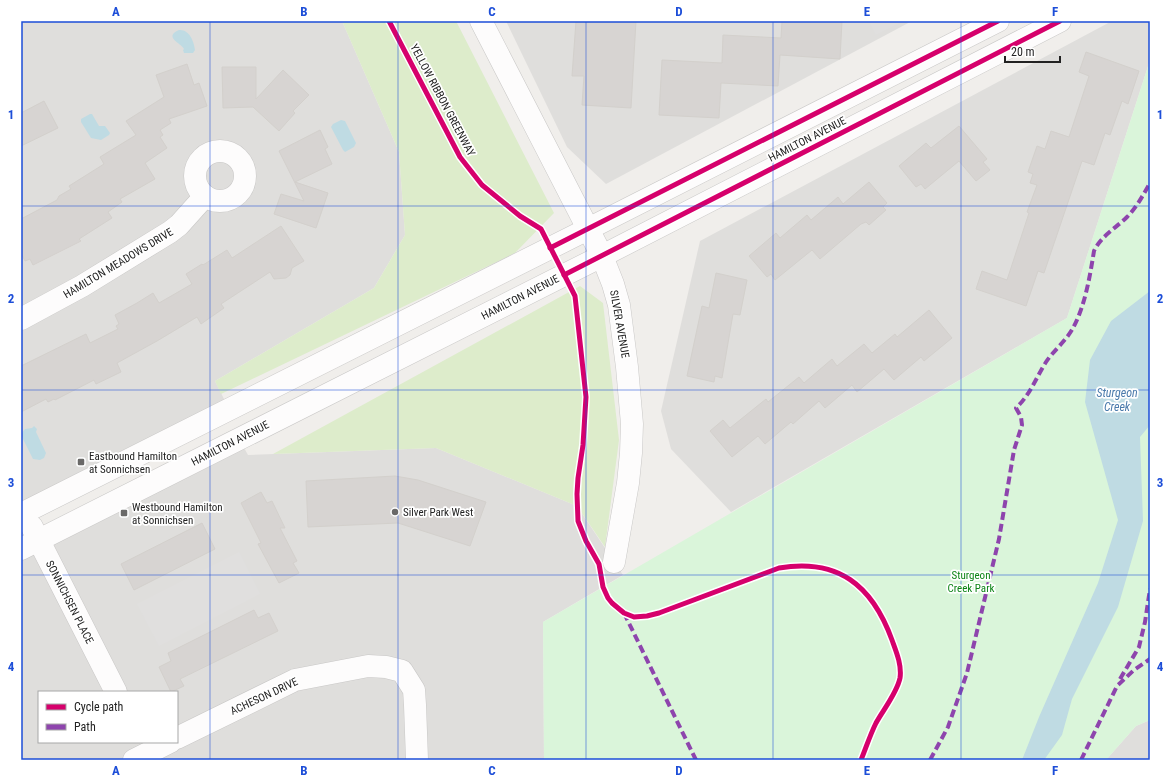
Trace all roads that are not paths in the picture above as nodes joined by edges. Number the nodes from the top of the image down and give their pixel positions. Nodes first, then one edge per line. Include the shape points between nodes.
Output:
1 (481, 21) edge
2 (998, 21) edge
3 (1060, 21) edge
4 (205, 196) dead end
5 (588, 229) junction
6 (602, 256) junction
7 (21, 319) edge
8 (23, 513) edge
9 (30, 544) edge
10 (614, 562) dead end
11 (115, 691) edge
12 (178, 738) edge
13 (167, 743) edge
14 (141, 752) edge
15 (416, 760) edge

1 - 5 street, SILVER AVENUE
2 - 5 street, HAMILTON AVENUE
3 - 6 street, HAMILTON AVENUE
4 - 7 street, HAMILTON MEADOWS DRIVE via 170,232 72,293
5 - 6 street, SILVER AVENUE
5 - 8 street, HAMILTON AVENUE
6 - 9 street, HAMILTON AVENUE
6 - 10 street, SILVER AVENUE via 619,305 632,424 628,483
8 - 9 street, SONNICHSEN PLACE
9 - 11 street, SONNICHSEN PLACE
12 - 15 street, ACHESON DRIVE via 295,680 368,666 386,667 402,671 414,690
13 - 14 street

